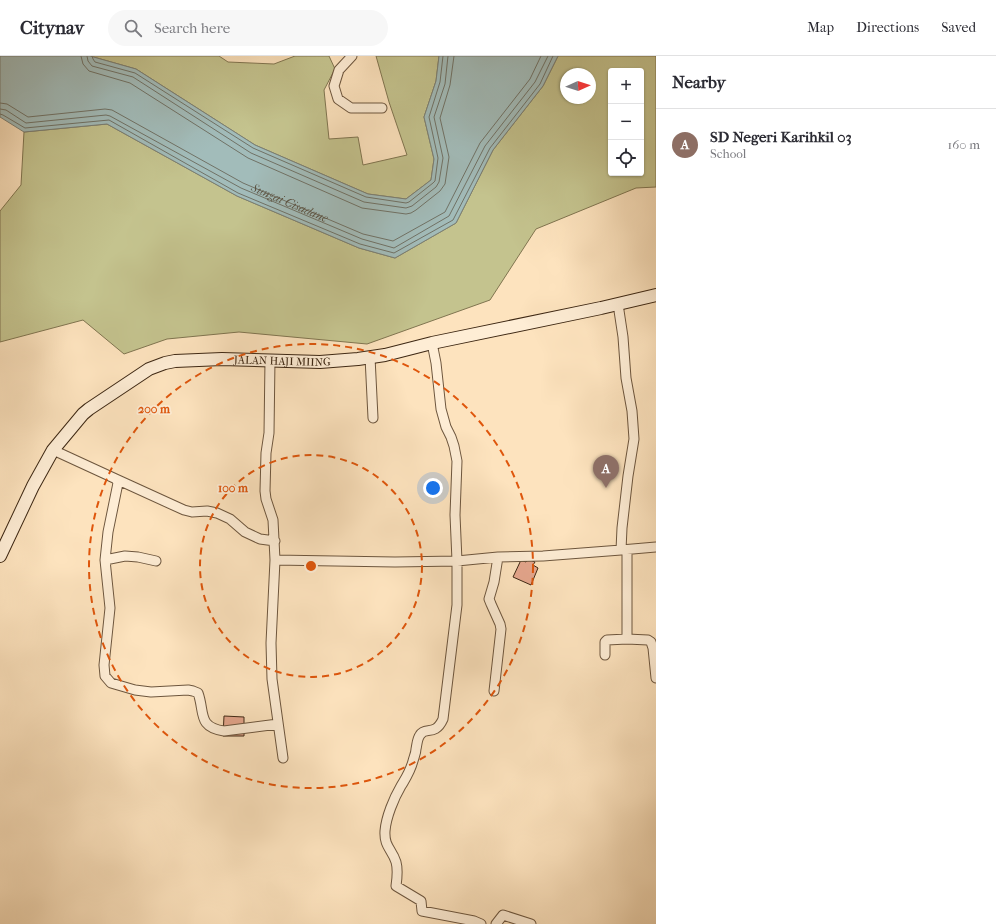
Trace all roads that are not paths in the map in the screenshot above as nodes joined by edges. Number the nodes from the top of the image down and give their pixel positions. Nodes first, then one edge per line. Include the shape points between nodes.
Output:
1 (352, 56) edge
2 (382, 108) dead end
3 (656, 296) edge
4 (618, 304) junction
5 (432, 343) junction
6 (370, 357) junction
7 (270, 360) junction
8 (373, 418) dead end
9 (53, 450) junction
10 (116, 479) junction
11 (275, 541) junction
12 (656, 547) edge
13 (624, 550) junction
14 (0, 556) edge
15 (498, 558) junction
16 (105, 560) junction
17 (275, 560) junction
18 (156, 561) dead end
19 (457, 561) junction
20 (627, 639) junction
21 (605, 654) dead end
22 (656, 678) edge
23 (494, 691) dead end
24 (278, 724) junction
25 (283, 758) dead end
26 (481, 924) edge
27 (496, 924) edge
28 (531, 924) edge

1 - 2 street via 339,70 334,86 338,99 351,108
3 - 4 main road, JALAN HAJI MIING
4 - 5 main road, JALAN HAJI MIING
4 - 13 street via 634,439 622,521
5 - 6 main road, JALAN HAJI MIING
5 - 19 street via 441,409 454,446 456,461
6 - 7 main road, JALAN HAJI MIING via 320,362
6 - 8 street
7 - 9 main road, JALAN HAJI MIING via 165,362 149,369 83,414
7 - 11 street via 265,491 273,520
9 - 10 street
9 - 14 main road, JALAN HAJI MIING
10 - 11 street via 184,510 217,513 230,519 245,532 260,539
10 - 16 street via 118,483
11 - 17 street
12 - 13 street
13 - 15 street
13 - 20 street
15 - 19 street
15 - 23 street via 489,599 501,628
16 - 18 street via 125,556
16 - 24 street via 110,608 104,665 105,676 111,683 151,692 194,691 198,693 204,721 216,730
17 - 19 street
17 - 24 street via 271,643 272,679
19 - 26 street via 456,604 443,719 440,726 420,734 417,740 410,772 390,811 385,841 396,863 396,886 421,901 422,910
20 - 21 street via 607,640
20 - 22 street via 651,642
24 - 25 street
27 - 28 street via 503,915

